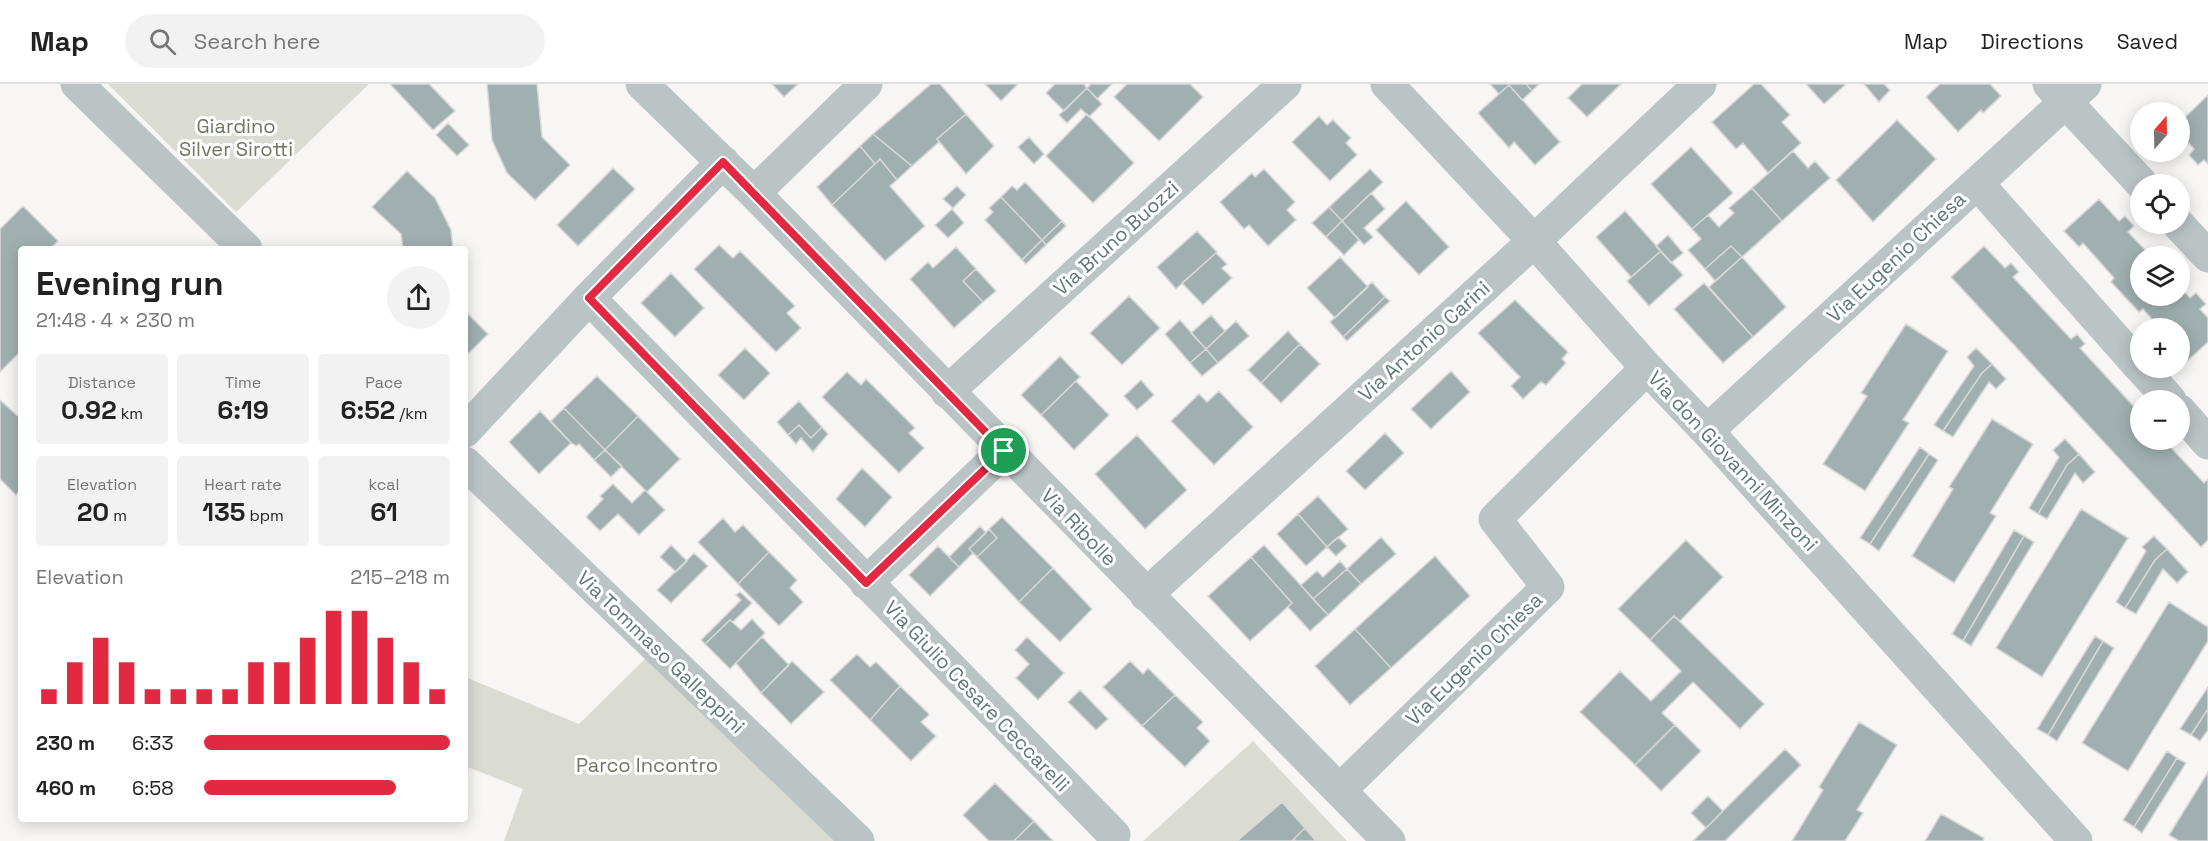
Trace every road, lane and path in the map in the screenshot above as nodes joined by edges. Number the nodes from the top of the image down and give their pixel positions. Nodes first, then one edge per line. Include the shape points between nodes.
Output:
1 (77, 84) edge
2 (642, 84) edge
3 (866, 84) edge
4 (1285, 84) edge
5 (1387, 84) edge
6 (1700, 84) edge
7 (2067, 90) edge
8 (723, 162) junction
9 (2134, 174) edge
10 (1977, 183) junction
11 (754, 193) junction
12 (2187, 234) edge
13 (1534, 241) junction
14 (243, 246) edge
15 (2208, 256) edge
16 (589, 298) junction
17 (2130, 355) edge
18 (1647, 368) junction
19 (2151, 378) edge
20 (2161, 390) edge
21 (947, 392) junction
22 (2190, 422) edge
23 (468, 427) edge
24 (1707, 431) junction
25 (2208, 443) edge
26 (1004, 451) junction
27 (468, 466) edge
28 (866, 583) junction
29 (1146, 595) junction
30 (1340, 790) junction
31 (1114, 835) dead end
32 (858, 841) edge
33 (1389, 841) edge
34 (2076, 841) edge

1 - 14 street
2 - 8 street, Via Ribolle
3 - 11 street
4 - 21 street, Via Bruno Buozzi
5 - 13 street, Via don Giovanni Minzoni
6 - 13 street, Via Antonio Carini
7 - 9 street
7 - 10 street, Via Eugenio Chiesa
8 - 11 street, Via Ribolle
8 - 16 street
10 - 17 street
10 - 24 street, Via Eugenio Chiesa
11 - 21 street, Via Ribolle
12 - 15 street
13 - 18 street, Via don Giovanni Minzoni
13 - 29 street, Via Antonio Carini
16 - 23 street
16 - 28 street, Via Giulio Cesare Ceccarelli
18 - 24 street, Via don Giovanni Minzoni
18 - 30 street, Via Eugenio Chiesa via 1495,519 1548,587
19 - 20 street
21 - 26 street, Via Ribolle
22 - 25 street
24 - 34 street, Via don Giovanni Minzoni
26 - 28 street
26 - 29 street, Via Ribolle
27 - 32 street, Via Tommaso Galleppini
28 - 31 street, Via Giulio Cesare Ceccarelli
29 - 30 street, Via Ribolle
30 - 33 street, Via Ribolle

